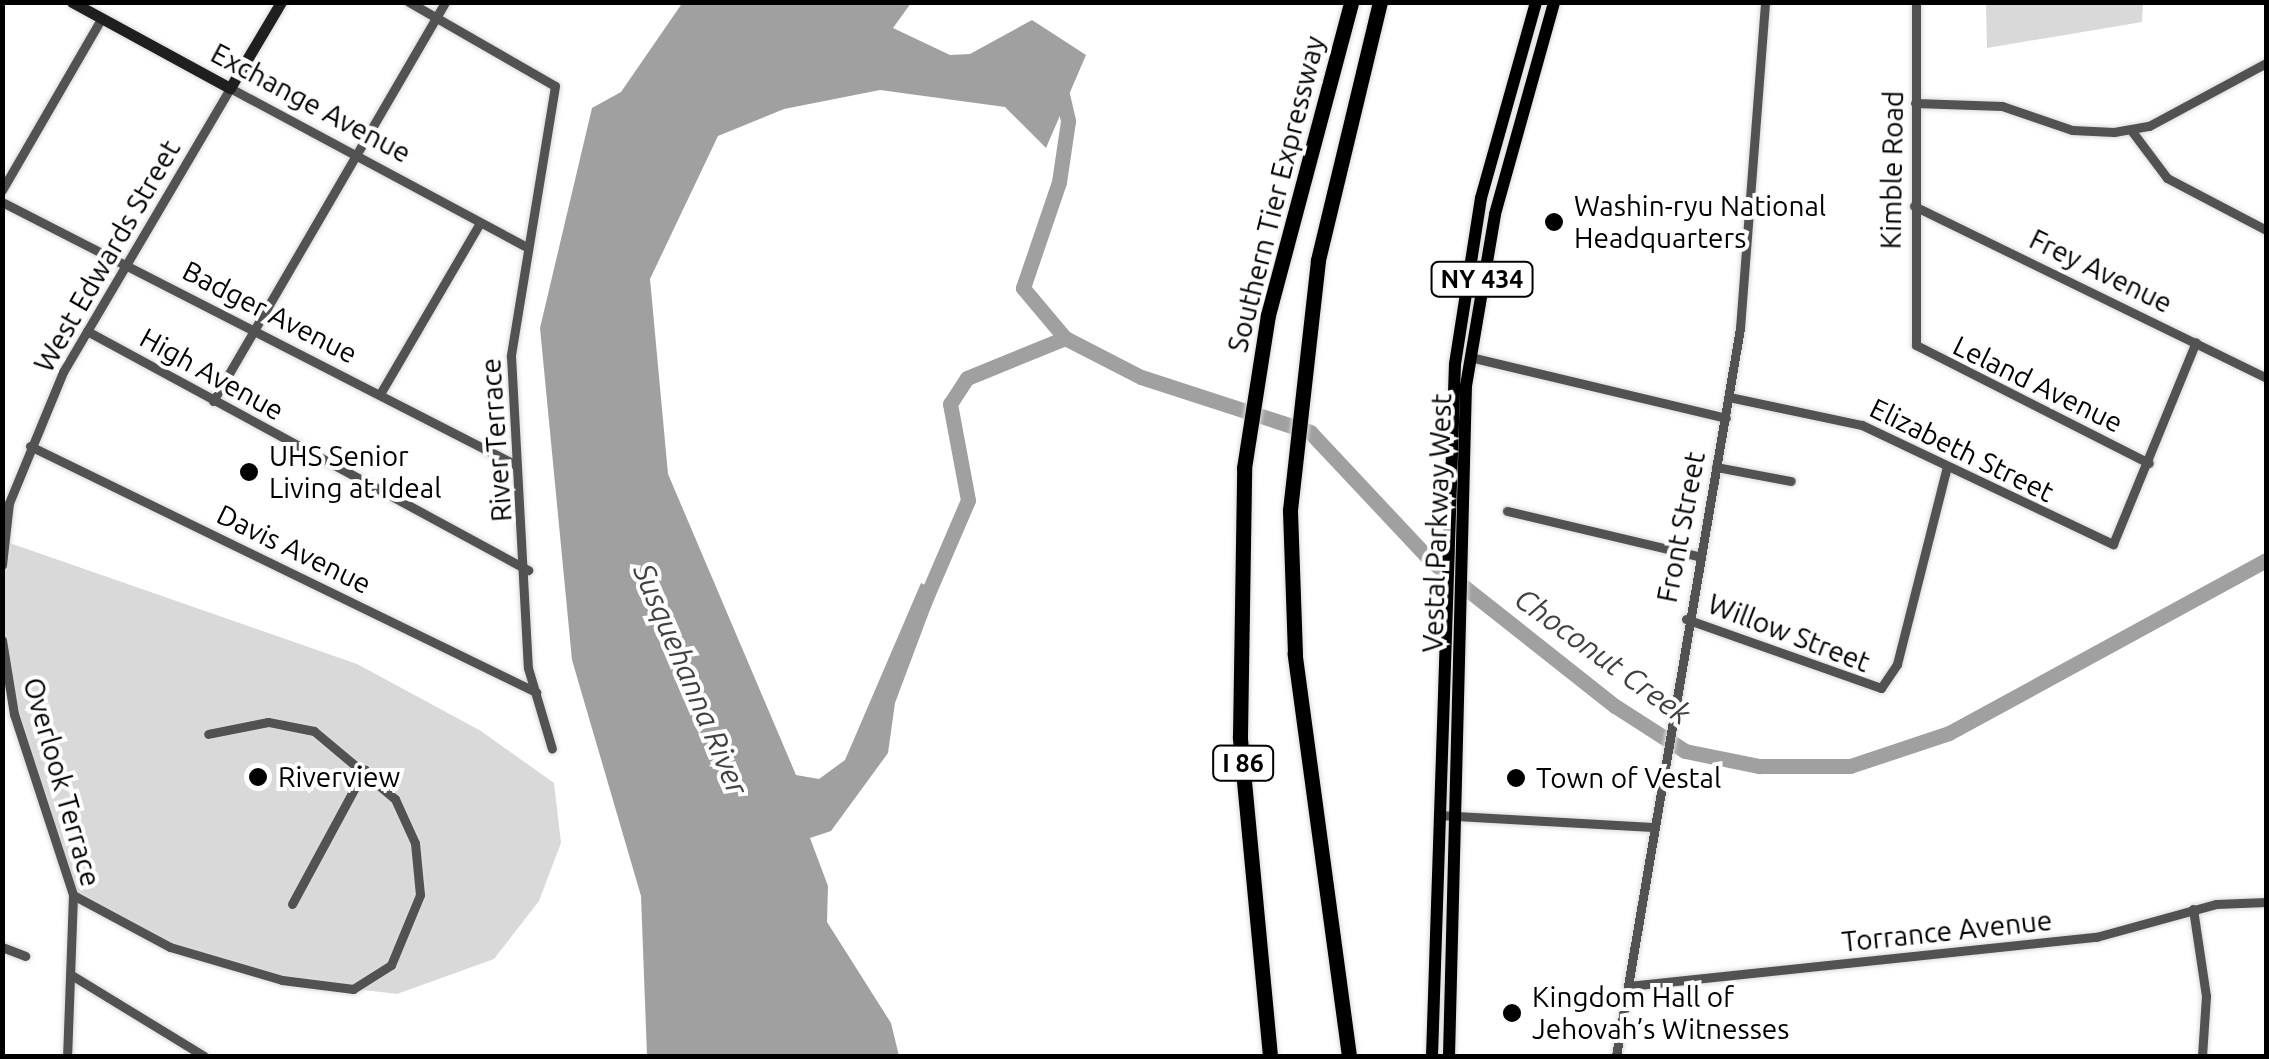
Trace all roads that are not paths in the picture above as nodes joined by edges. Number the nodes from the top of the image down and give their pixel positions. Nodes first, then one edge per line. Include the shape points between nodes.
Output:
1 (72, 2) edge
2 (281, 2) edge
3 (409, 2) edge
4 (445, 2) edge
5 (1352, 2) edge
6 (1380, 2) edge
7 (1536, 2) edge
8 (1554, 2) edge
9 (1765, 2) edge
10 (1916, 2) edge
11 (436, 17) junction
12 (101, 19) junction
13 (2266, 63) edge
14 (230, 88) junction
15 (1915, 103) junction
16 (2132, 130) junction
17 (355, 156) junction
18 (2, 190) edge
19 (2, 202) edge
20 (1914, 206) junction
21 (480, 223) junction
22 (2266, 230) edge
23 (526, 247) junction
24 (127, 264) junction
25 (254, 328) junction
26 (87, 332) junction
27 (1913, 338) joint
28 (2196, 342) junction
29 (1470, 357) junction
30 (2266, 378) edge
31 (380, 394) junction
32 (1729, 398) junction
33 (213, 401) junction
34 (1726, 418) junction
35 (30, 446) junction
36 (2149, 463) junction
37 (516, 465) junction
38 (1947, 466) junction
39 (1716, 467) junction
40 (1791, 481) dead end
41 (1507, 510) dead end
42 (1697, 556) junction
43 (2, 565) edge
44 (528, 570) junction
45 (1686, 619) junction
46 (2, 640) edge
47 (536, 692) junction
48 (208, 734) dead end
49 (552, 750) dead end
50 (365, 769) junction
51 (1455, 815) junction
52 (1438, 816) junction
53 (1653, 826) junction
54 (74, 895) junction
55 (2266, 902) edge
56 (292, 904) dead end
57 (2193, 909) junction
58 (2, 947) edge
59 (25, 956) dead end
60 (73, 976) junction
61 (1628, 986) junction
62 (67, 1056) edge
63 (203, 1056) edge
64 (1270, 1056) edge
65 (1349, 1056) edge
66 (1432, 1056) edge
67 (1449, 1056) edge
68 (1616, 1056) edge
69 (2202, 1056) edge

1 - 12 street, Exchange Avenue
2 - 14 street
3 - 11 street
4 - 11 street
5 - 64 highway, Southern Tier Expressway / I 86 via 1258,368 1244,468 1240,736
6 - 65 highway, Southern Tier Expressway / I 86 via 1326,221 1299,382 1292,478 1296,654
7 - 52 main road, Vestal Parkway West / NY 434 via 1466,286 1446,555
8 - 29 main road, Vestal Parkway West / NY 434 via 1495,214
9 - 32 street, Front Street
10 - 15 street, Kimble Road
11 - 17 street
11 - 23 street, River Terrace via 545,72 556,90
12 - 14 street, Exchange Avenue
12 - 18 street
13 - 16 street
14 - 17 street, Exchange Avenue
14 - 24 street, West Edwards Street
15 - 16 street via 2002,106 2072,130
15 - 20 street, Kimble Road
16 - 22 street via 2168,178
17 - 21 street, Exchange Avenue
17 - 25 street
19 - 24 street, Badger Avenue
20 - 27 street, Kimble Road
20 - 28 street, Frey Avenue
21 - 23 street, Exchange Avenue
21 - 31 street
23 - 37 street, River Terrace via 511,356
24 - 25 street, Badger Avenue
24 - 26 street, West Edwards Street
25 - 31 street, Badger Avenue
25 - 33 street
26 - 33 street, High Avenue
26 - 35 street, West Edwards Street
27 - 36 street, Leland Avenue via 1929,356
28 - 30 street, Frey Avenue
28 - 36 street
29 - 34 street
29 - 51 main road, Vestal Parkway West / NY 434 via 1458,564
31 - 37 street, Badger Avenue
32 - 34 street, Front Street
32 - 38 street, Elizabeth Street via 1845,419
33 - 44 street, High Avenue
34 - 39 street, Front Street
35 - 43 street, West Edwards Street via 9,503
35 - 47 street, Davis Avenue
36 - 38 street, Elizabeth Street via 2113,544
37 - 44 street, River Terrace
38 - 45 street, Willow Street via 1897,664 1882,688
39 - 40 street
39 - 42 street, Front Street
41 - 42 street
42 - 45 street, Front Street
44 - 47 street, River Terrace
45 - 53 street, Front Street
46 - 54 street, Overlook Terrace via 14,714
47 - 49 street, River Terrace
48 - 50 street via 292,724 332,740
50 - 54 street via 402,811 419,864 408,936 367,986 312,986 170,947
50 - 56 street
51 - 52 street
51 - 53 street
51 - 67 main road, Vestal Parkway West / NY 434
52 - 66 main road, Vestal Parkway West / NY 434
53 - 61 street, Front Street
54 - 60 street, Overlook Terrace
55 - 57 street, Torrance Avenue
57 - 61 street, Torrance Avenue via 2096,938
57 - 69 street via 2206,996
58 - 59 street
60 - 62 street, Overlook Terrace
60 - 63 street
61 - 68 street, Front Street

